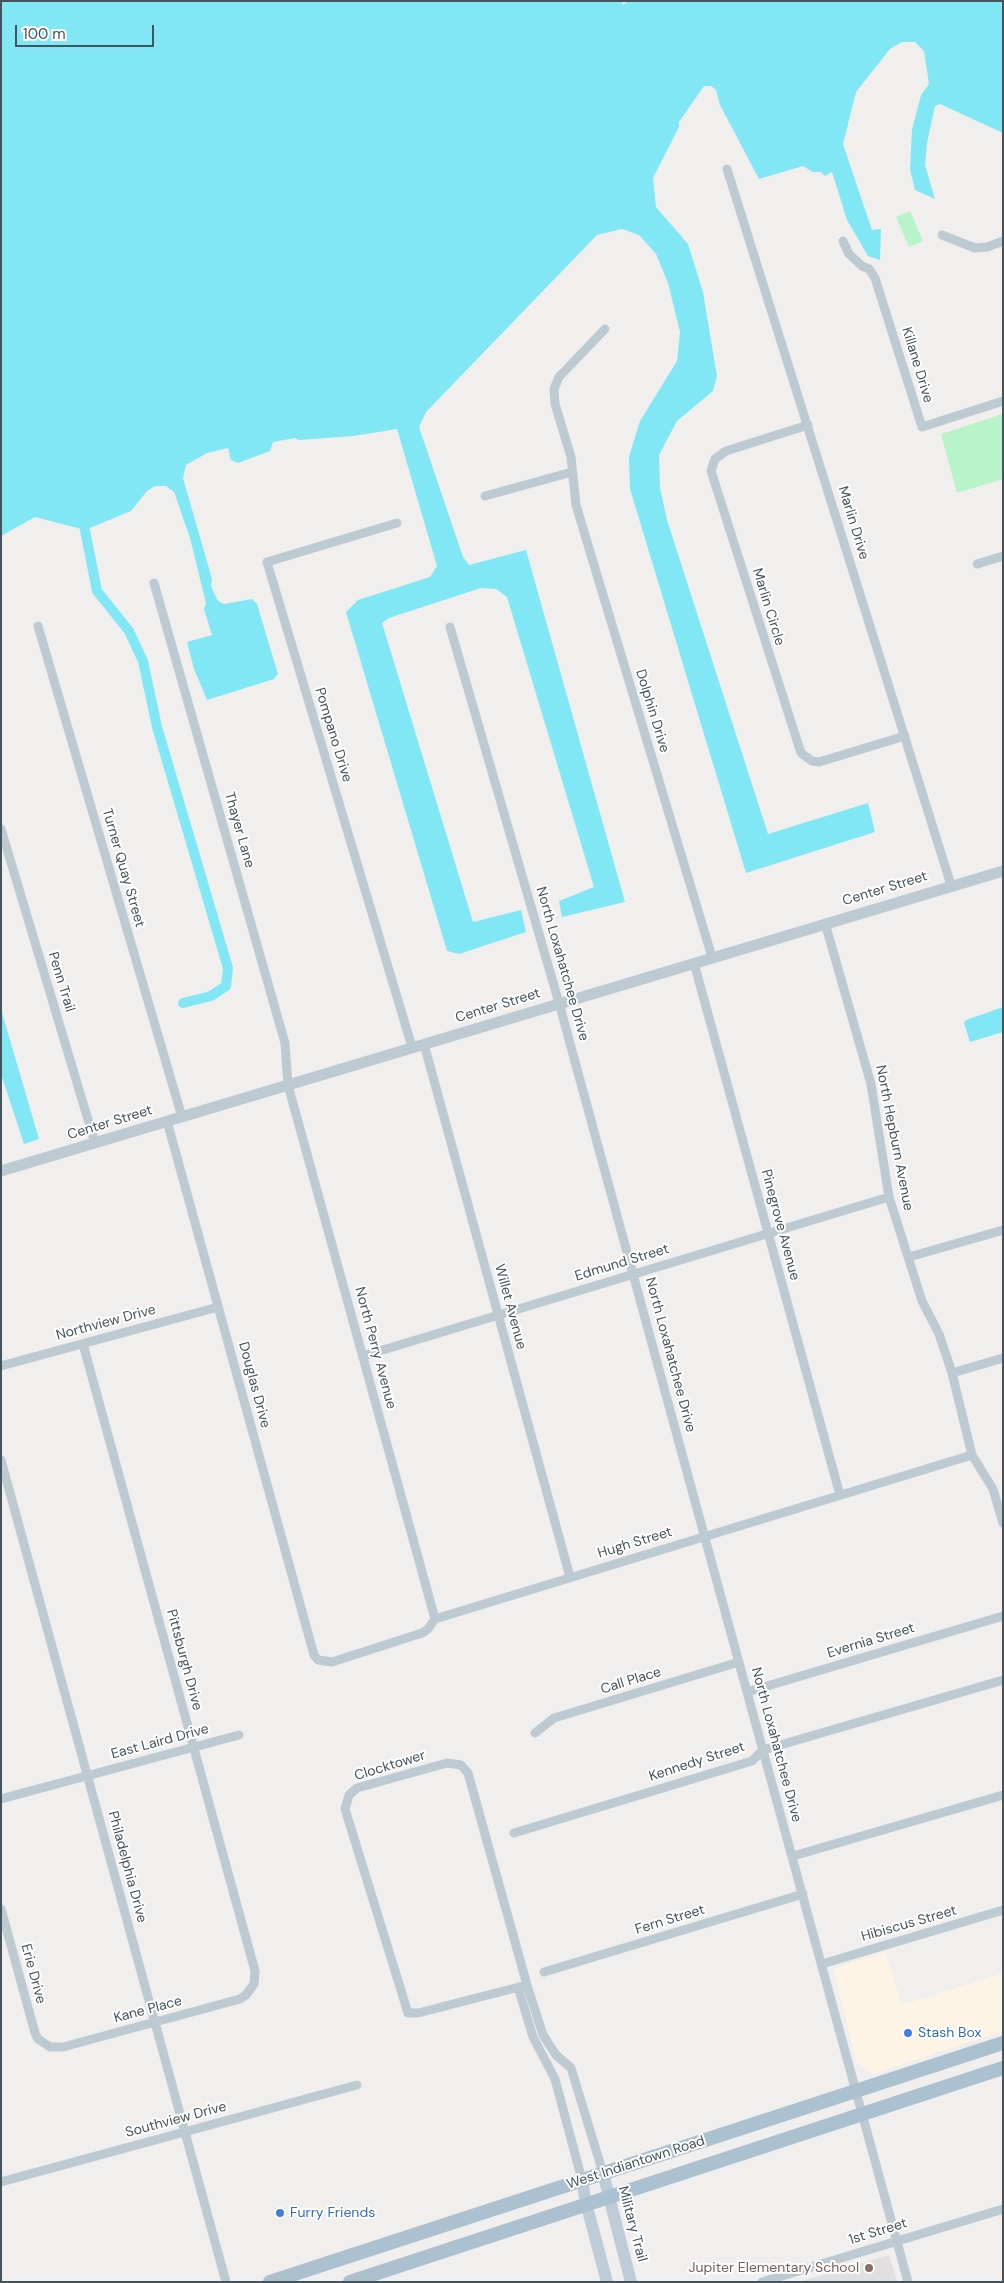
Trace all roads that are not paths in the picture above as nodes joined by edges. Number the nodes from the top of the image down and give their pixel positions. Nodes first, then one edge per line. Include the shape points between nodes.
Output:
1 (728, 169) dead end
2 (942, 235) dead end
3 (843, 241) dead end
4 (1003, 241) edge
5 (605, 329) dead end
6 (1003, 401) edge
7 (808, 426) junction
8 (572, 472) junction
9 (485, 496) dead end
10 (397, 522) dead end
11 (1003, 556) edge
12 (977, 564) dead end
13 (154, 583) dead end
14 (38, 626) dead end
15 (450, 628) dead end
16 (905, 736) junction
17 (1, 829) edge
18 (1003, 871) edge
19 (951, 885) junction
20 (825, 924) junction
21 (712, 957) junction
22 (694, 963) junction
23 (559, 1003) junction
24 (424, 1044) junction
25 (412, 1048) junction
26 (288, 1085) junction
27 (182, 1117) junction
28 (167, 1121) junction
29 (95, 1143) junction
30 (1, 1171) edge
31 (889, 1197) junction
32 (1003, 1230) edge
33 (768, 1233) junction
34 (909, 1257) junction
35 (633, 1274) junction
36 (218, 1307) junction
37 (498, 1315) junction
38 (83, 1344) junction
39 (363, 1356) junction
40 (1003, 1358) edge
41 (1, 1366) edge
42 (952, 1373) junction
43 (972, 1455) junction
44 (1, 1460) edge
45 (1003, 1486) edge
46 (993, 1489) junction
47 (840, 1495) junction
48 (1003, 1523) edge
49 (705, 1536) junction
50 (570, 1577) junction
51 (1003, 1616) edge
52 (435, 1618) junction
53 (314, 1655) joint
54 (739, 1662) junction
55 (1003, 1680) edge
56 (748, 1692) junction
57 (536, 1733) dead end
58 (239, 1735) dead end
59 (193, 1747) junction
60 (763, 1750) junction
61 (88, 1776) junction
62 (1003, 1795) edge
63 (1, 1799) edge
64 (514, 1833) dead end
65 (793, 1856) junction
66 (803, 1894) junction
67 (1, 1909) edge
68 (1003, 1910) edge
69 (822, 1964) junction
70 (544, 1972) dead end
71 (254, 1984) joint
72 (523, 1986) junction
73 (155, 2022) junction
74 (1003, 2043) edge
75 (44, 2044) joint
76 (1003, 2068) edge
77 (357, 2085) dead end
78 (857, 2090) junction
79 (863, 2112) junction
80 (185, 2132) junction
81 (603, 2173) junction
82 (582, 2180) junction
83 (1, 2182) edge
84 (609, 2196) junction
85 (586, 2203) junction
86 (1003, 2209) edge
87 (897, 2241) junction
88 (226, 2282) edge
89 (270, 2282) edge
90 (350, 2282) edge
91 (607, 2282) edge
92 (631, 2282) edge
93 (762, 2282) edge
94 (908, 2282) edge

1 - 7 street, Marlin Drive
2 - 4 street via 975,248
3 - 6 street, Killane Drive via 849,254 869,269 875,278 922,427
5 - 8 street, Dolphin Drive via 559,377 554,389
7 - 16 street, Marlin Drive
7 - 16 street, Marlin Circle via 726,451 715,459 711,471 801,753 818,762
8 - 9 street
8 - 21 street, Dolphin Drive via 576,505
10 - 25 street, Pompano Drive via 267,562
11 - 12 street
13 - 26 street, Thayer Lane via 285,1043
14 - 27 street, Turner Quay Street
15 - 23 street, North Loxahatchee Drive
16 - 19 street, Marlin Drive
17 - 29 street, Penn Trail
18 - 19 street, Center Street
19 - 20 street, Center Street
20 - 21 street, Center Street
20 - 31 street, North Hepburn Avenue via 871,1084
21 - 22 street, Center Street
22 - 23 street, Center Street
22 - 33 street, Pinegrove Avenue
23 - 24 street, Center Street
23 - 35 street, North Loxahatchee Drive
24 - 25 street, Center Street
24 - 37 street, Willet Avenue
25 - 26 street, Center Street
26 - 27 street, Center Street
26 - 39 street, North Perry Avenue
27 - 28 street, Center Street
28 - 29 street, Center Street
28 - 36 street, Douglas Drive
29 - 30 street, Center Street
31 - 33 street, Edmund Street
31 - 34 street, North Hepburn Avenue
32 - 34 street
33 - 35 street, Edmund Street
33 - 47 street, Pinegrove Avenue
34 - 42 street, North Hepburn Avenue via 922,1301 939,1334
35 - 37 street, Edmund Street
35 - 49 street, North Loxahatchee Drive
36 - 38 street, Northview Drive
36 - 53 street, Douglas Drive
37 - 39 street, Edmund Street
37 - 50 street, Willet Avenue
38 - 41 street, Northview Drive
38 - 59 street, Pittsburgh Drive
39 - 52 street, North Perry Avenue
40 - 42 street
42 - 43 street, North Hepburn Avenue
43 - 46 street, North Hepburn Avenue
43 - 47 street, Hugh Street
44 - 61 street, Philadelphia Drive
45 - 46 street
46 - 48 street, North Hepburn Avenue
47 - 49 street, Hugh Street
49 - 50 street, Hugh Street
49 - 54 street, North Loxahatchee Drive
50 - 52 street, Hugh Street
51 - 56 street, Evernia Street
52 - 53 street, Hugh Street via 422,1633 332,1662 318,1660
54 - 56 street, North Loxahatchee Drive
54 - 57 street, Call Place via 554,1718
55 - 60 street, Kennedy Street
56 - 60 street, North Loxahatchee Drive
58 - 59 street, East Laird Drive
59 - 61 street, East Laird Drive
59 - 71 street, Pittsburgh Drive via 255,1971
60 - 64 street, Kennedy Street via 752,1761
60 - 65 street, North Loxahatchee Drive
61 - 63 street, East Laird Drive
61 - 73 street, Philadelphia Drive
62 - 65 street
65 - 66 street, North Loxahatchee Drive
66 - 69 street, North Loxahatchee Drive
66 - 70 street, Fern Street
67 - 75 street, Erie Drive via 35,2033
68 - 69 street, Hibiscus Street
69 - 78 street, North Loxahatchee Drive
71 - 73 street, Kane Place via 240,1999
72 - 72 street, Clocktower via 408,2013 345,1809 349,1795 357,1788 447,1763 461,1765 468,1772
72 - 81 street, Clocktower via 543,2035 556,2055 571,2068
72 - 82 street, Clocktower via 533,2037 555,2079
73 - 75 street, Kane Place via 63,2047
73 - 80 street, Philadelphia Drive
74 - 78 main road, West Indiantown Road
76 - 79 main road, West Indiantown Road
77 - 80 street, Southview Drive
78 - 79 street, North Loxahatchee Drive
78 - 81 main road, West Indiantown Road
79 - 84 main road, West Indiantown Road
79 - 87 street, North Loxahatchee Drive
80 - 83 street, Southview Drive
80 - 88 street, Philadelphia Drive
81 - 82 main road, West Indiantown Road
81 - 84 main road, Military Trail
82 - 85 main road
82 - 89 main road, West Indiantown Road
84 - 85 main road, West Indiantown Road
84 - 92 main road, Military Trail
85 - 90 main road, West Indiantown Road
85 - 91 main road
86 - 87 street, 1st Street
87 - 93 street, 1st Street
87 - 94 street, North Loxahatchee Drive

